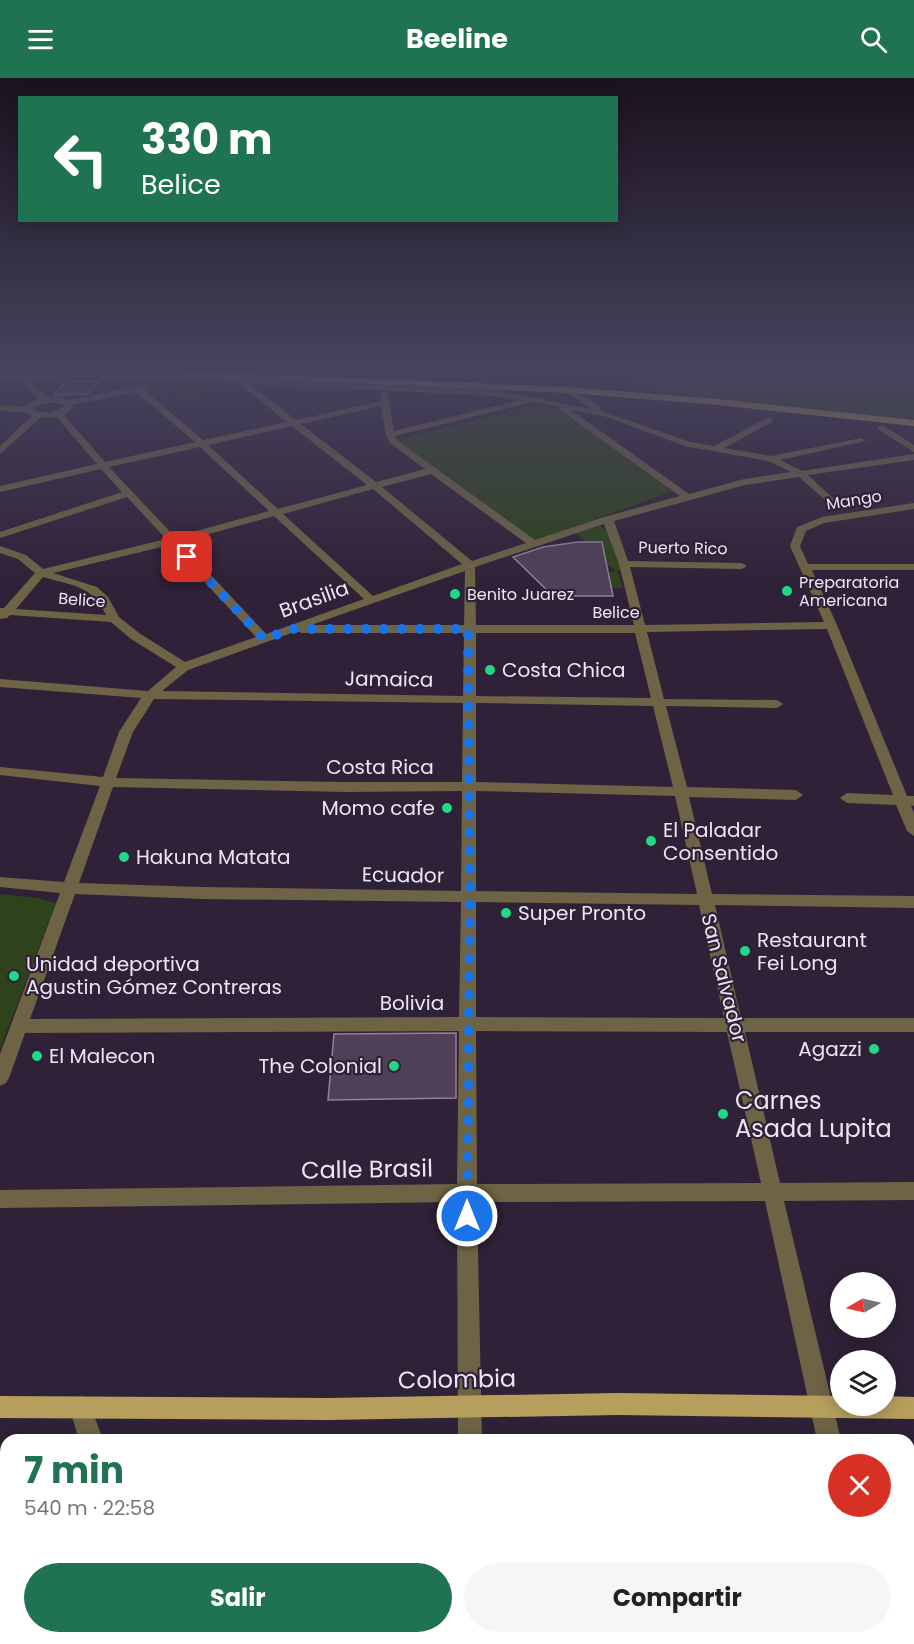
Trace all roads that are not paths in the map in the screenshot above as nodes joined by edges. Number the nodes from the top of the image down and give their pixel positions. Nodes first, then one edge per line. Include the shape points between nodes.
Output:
1 (82, 441) edge
2 (199, 441) edge
3 (215, 441) edge
4 (318, 441) edge
5 (394, 441) edge
6 (608, 441) edge
7 (680, 441) edge
8 (730, 441) edge
9 (861, 441) dead end
10 (202, 444) junction
11 (713, 450) junction
12 (914, 458) edge
13 (771, 459) junction
14 (104, 467) junction
15 (433, 470) junction
16 (800, 473) junction
17 (375, 486) junction
18 (0, 489) edge
19 (129, 494) junction
20 (687, 497) junction
21 (833, 504) dead end
22 (914, 506) edge
23 (276, 513) junction
24 (608, 519) junction
25 (0, 535) edge
26 (172, 541) junction
27 (534, 543) junction
28 (0, 549) edge
29 (624, 564) junction
30 (470, 565) junction
31 (742, 566) dead end
32 (803, 567) junction
33 (914, 567) edge
34 (41, 573) junction
35 (371, 600) junction
36 (2, 614) edge
37 (114, 619) junction
38 (831, 625) junction
39 (293, 629) junction
40 (468, 629) junction
41 (641, 629) junction
42 (264, 639) junction
43 (184, 667) junction
44 (0, 682) edge
45 (149, 695) junction
46 (468, 700) junction
47 (657, 702) junction
48 (777, 704) dead end
49 (0, 771) edge
50 (109, 782) junction
51 (468, 786) junction
52 (681, 791) junction
53 (796, 795) dead end
54 (847, 798) dead end
55 (908, 801) edge
56 (914, 831) edge
57 (0, 882) edge
58 (69, 888) junction
59 (470, 897) junction
60 (704, 899) junction
61 (914, 902) edge
62 (467, 1024) junction
63 (736, 1025) junction
64 (914, 1025) edge
65 (19, 1026) junction
66 (0, 1078) edge
67 (914, 1191) edge
68 (774, 1192) junction
69 (467, 1193) junction
70 (0, 1199) edge
71 (469, 1406) junction
72 (0, 1407) edge
73 (80, 1407) junction
74 (822, 1408) junction
75 (914, 1408) edge
76 (90, 1434) edge
77 (470, 1434) edge
78 (828, 1434) edge

1 - 14 street
2 - 10 street
3 - 10 street
4 - 17 street
5 - 15 street
6 - 20 street
7 - 11 street
8 - 11 street
9 - 13 street
10 - 14 street
10 - 23 street
11 - 13 street
12 - 16 street, Brasilia
13 - 16 street
14 - 18 street
14 - 19 street
15 - 17 street
15 - 27 street
16 - 20 street, Brasilia
16 - 21 street
17 - 23 street
17 - 30 street
19 - 25 street
19 - 26 street
20 - 24 street, Brasilia
22 - 32 street, Mango via 822,520 801,530 795,546
23 - 26 street
23 - 35 street
24 - 27 street, Brasilia
24 - 29 street, San Salvador
26 - 34 street
26 - 42 street
27 - 30 street, Brasilia
28 - 34 street via 22,557
29 - 31 street, Puerto Rico
29 - 41 street, San Salvador
30 - 35 street, Brasilia
30 - 40 street
32 - 33 street
32 - 38 street
34 - 36 street
34 - 37 street via 93,589 104,599
35 - 39 street, Brasilia
36 - 37 street, Belice
37 - 43 street, Belice
38 - 41 street, Belice
38 - 55 street
39 - 40 street, Belice
39 - 42 street, Brasilia
40 - 41 street, Belice
40 - 46 street
41 - 47 street, San Salvador
42 - 43 street, Brasilia
43 - 45 street, Brasilia
44 - 45 street, Jamaica
45 - 46 street, Jamaica
45 - 50 street, Brasilia via 126,732
46 - 47 street, Jamaica
46 - 51 street
47 - 48 street, Jamaica
47 - 52 street, San Salvador
49 - 50 street, Costa Rica
50 - 51 street, Costa Rica
50 - 58 street, Brasilia
51 - 52 street, Costa Rica
51 - 59 street
52 - 53 street, Costa Rica
52 - 60 street, San Salvador
54 - 55 street
55 - 56 street
57 - 58 street, Ecuador
58 - 59 street, Ecuador
58 - 65 street, Brasilia
59 - 60 street, Ecuador
59 - 62 street
60 - 61 street, Ecuador
60 - 63 street, San Salvador
62 - 63 street, Bolivia
62 - 65 street, Bolivia
62 - 69 street
63 - 64 street, Bolivia
63 - 68 street, San Salvador
65 - 66 street, Brasilia
67 - 68 street, Calle Brasil
68 - 69 street, Calle Brasil
68 - 74 street, San Salvador
69 - 70 street, Calle Brasil
69 - 71 street
71 - 73 main road, Colombia
71 - 74 main road, Colombia
71 - 77 street
72 - 73 main road, Colombia
73 - 76 street
74 - 75 main road, Colombia
74 - 78 street, San Salvador

